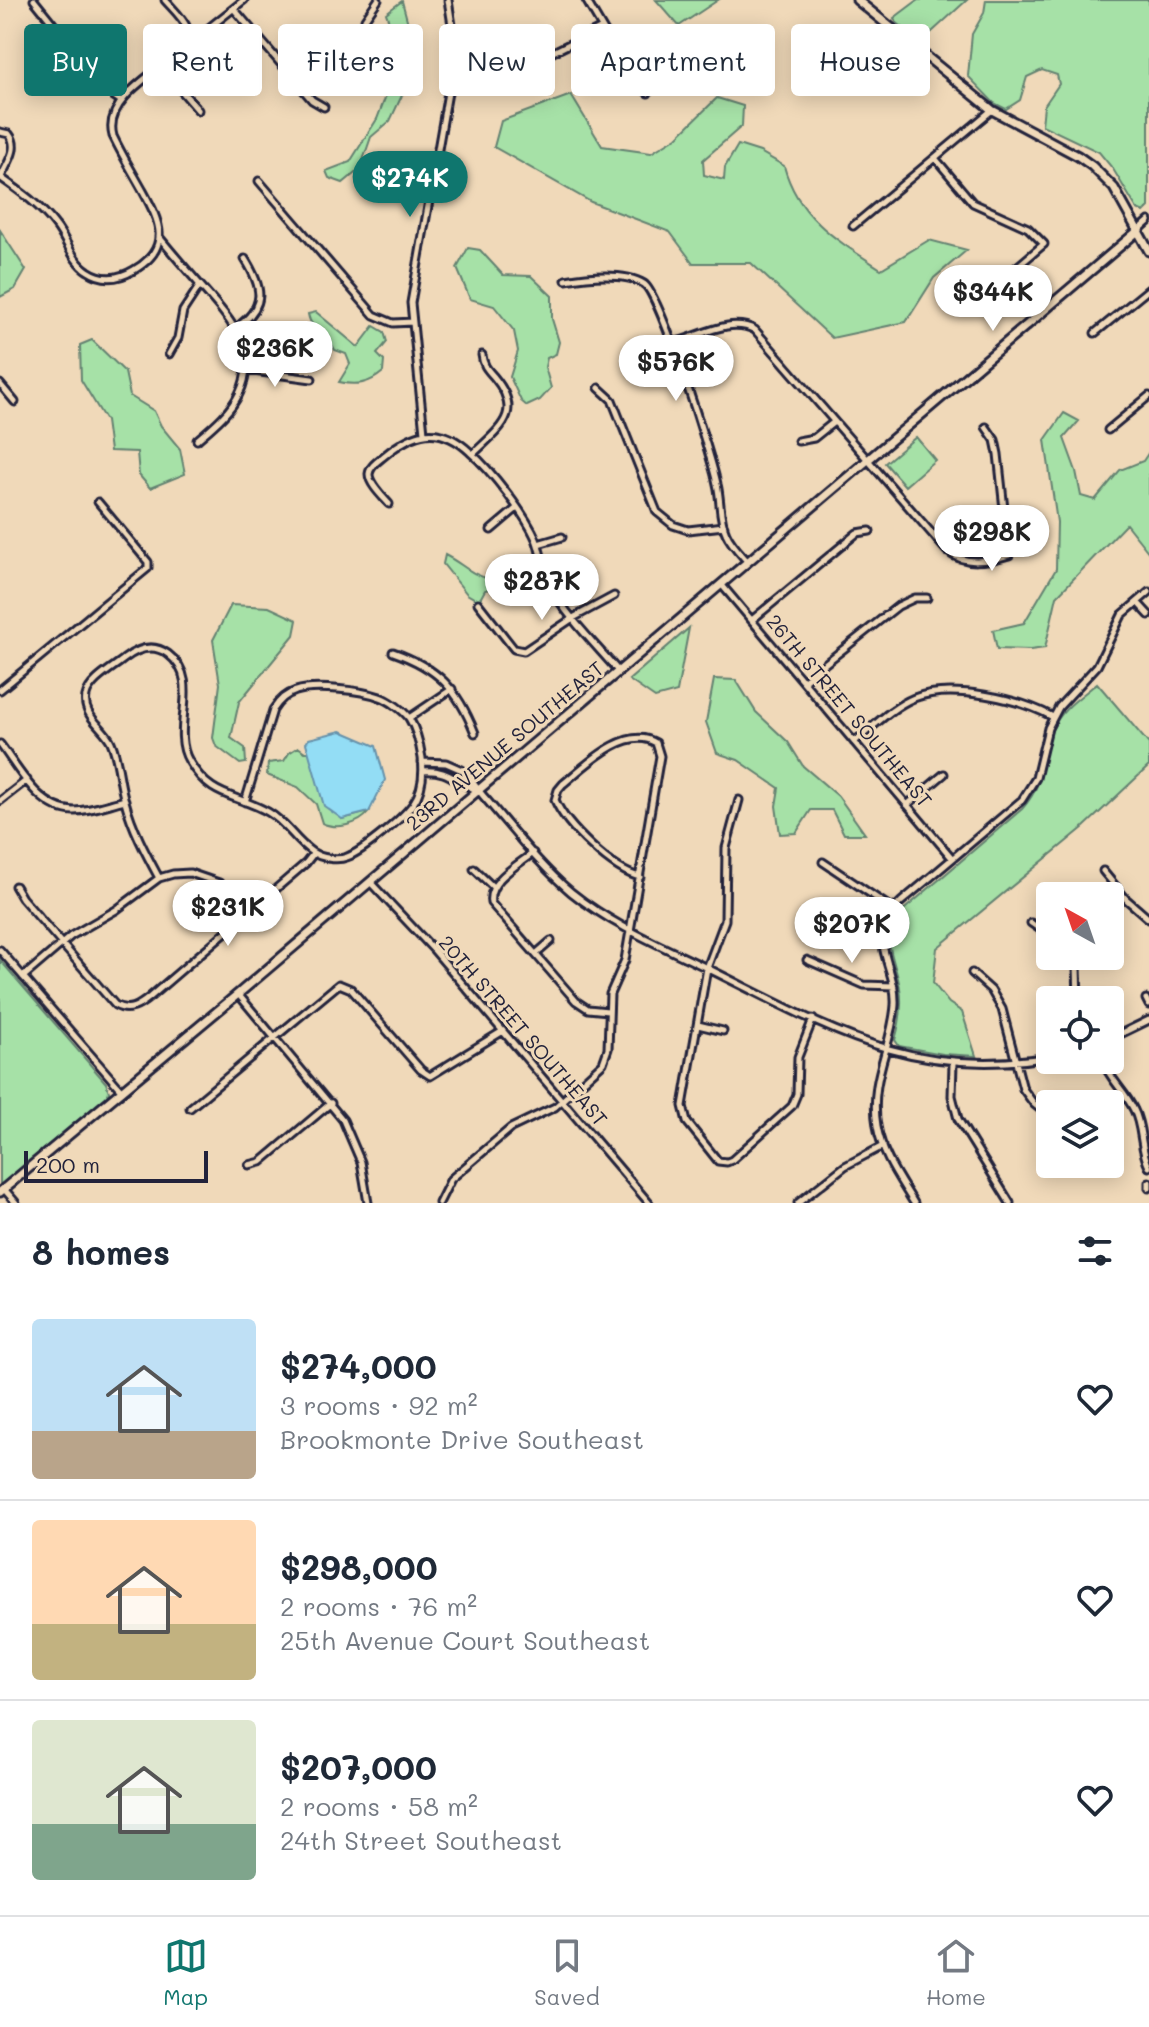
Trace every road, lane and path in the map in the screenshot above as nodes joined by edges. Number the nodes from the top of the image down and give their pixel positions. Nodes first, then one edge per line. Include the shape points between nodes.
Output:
1 (34, 0) edge
2 (165, 0) edge
3 (244, 0) edge
4 (378, 0) edge
5 (448, 0) edge
6 (586, 0) edge
7 (857, 0) edge
8 (234, 9) junction
9 (365, 19) dead end
10 (185, 24) edge
11 (214, 24) edge
12 (452, 24) edge
13 (600, 24) edge
14 (143, 83) edge
15 (186, 96) edge
16 (447, 96) edge
17 (121, 101) junction
18 (324, 107) dead end
19 (198, 110) dead end
20 (992, 110) junction
21 (0, 132) edge
22 (935, 158) junction
23 (0, 177) edge
24 (259, 181) dead end
25 (1149, 221) edge
26 (853, 226) dead end
27 (1139, 230) junction
28 (159, 237) junction
29 (1149, 251) edge
30 (245, 259) dead end
31 (566, 280) dead end
32 (200, 285) junction
33 (1149, 289) edge
34 (978, 300) dead end
35 (413, 322) junction
36 (236, 328) junction
37 (1095, 333) dead end
38 (673, 343) junction
39 (169, 354) dead end
40 (482, 355) dead end
41 (246, 370) junction
42 (312, 379) dead end
43 (0, 384) edge
44 (599, 388) dead end
45 (1149, 396) edge
46 (15, 402) dead end
47 (834, 422) junction
48 (986, 427) dead end
49 (1108, 430) dead end
50 (424, 433) junction
51 (197, 440) dead end
52 (798, 441) dead end
53 (473, 454) junction
54 (867, 461) junction
55 (98, 502) dead end
56 (389, 504) dead end
57 (517, 508) junction
58 (724, 526) junction
59 (491, 530) dead end
60 (870, 531) dead end
61 (562, 537) dead end
62 (538, 544) junction
63 (748, 562) junction
64 (721, 584) junction
65 (1149, 592) edge
66 (614, 596) dead end
67 (927, 598) dead end
68 (1137, 602) junction
69 (478, 603) dead end
70 (1149, 615) edge
71 (573, 618) junction
72 (752, 620) junction
73 (393, 652) dead end
74 (619, 671) junction
75 (803, 681) junction
76 (452, 689) junction
77 (0, 690) edge
78 (1053, 717) junction
79 (409, 718) junction
80 (475, 733) dead end
81 (854, 742) junction
82 (0, 744) edge
83 (422, 762) junction
84 (423, 771) junction
85 (944, 774) dead end
86 (27, 780) junction
87 (478, 790) junction
88 (125, 800) junction
89 (739, 800) dead end
90 (0, 801) edge
91 (245, 802) junction
92 (907, 805) junction
93 (533, 853) junction
94 (313, 854) junction
95 (952, 858) junction
96 (823, 862) dead end
97 (474, 869) dead end
98 (1103, 871) dead end
99 (640, 877) junction
100 (159, 878) junction
101 (370, 882) junction
102 (15, 886) dead end
103 (493, 887) junction
104 (893, 909) junction
105 (248, 912) junction
106 (1149, 919) edge
107 (1031, 923) dead end
108 (1036, 926) edge
109 (630, 931) junction
110 (551, 941) dead end
111 (62, 943) junction
112 (0, 950) edge
113 (536, 954) junction
114 (807, 960) dead end
115 (707, 968) junction
116 (972, 973) dead end
117 (23, 977) junction
118 (894, 986) junction
119 (238, 994) junction
120 (608, 1011) junction
121 (813, 1019) junction
122 (1149, 1020) edge
123 (698, 1025) junction
124 (503, 1031) junction
125 (723, 1031) dead end
126 (1124, 1032) edge
127 (274, 1036) junction
128 (884, 1050) junction
129 (1036, 1059) edge
130 (1015, 1062) junction
131 (953, 1063) junction
132 (1108, 1074) edge
133 (122, 1091) junction
134 (562, 1101) junction
135 (331, 1103) junction
136 (1036, 1104) edge
137 (190, 1108) dead end
138 (883, 1146) junction
139 (249, 1165) dead end
140 (1149, 1167) edge
141 (2, 1190) edge
142 (16, 1203) edge
143 (368, 1203) edge
144 (439, 1203) edge
145 (649, 1203) edge
146 (798, 1203) edge
147 (914, 1203) edge
148 (1010, 1203) edge

1 - 17 street
2 - 10 street
3 - 8 street
4 - 9 street
5 - 12 street
6 - 13 street
7 - 20 street
8 - 11 street
8 - 18 street via 312,100
14 - 17 street
15 - 19 street
16 - 35 street via 413,285
17 - 28 street via 111,128 156,216
20 - 22 street
20 - 27 street via 1092,166 1114,188
21 - 23 street via 14,140
22 - 26 street
22 - 34 street via 973,203 1028,228 1044,244
23 - 28 street via 47,215 78,262 96,275 110,278 131,272 155,253
24 - 35 street via 374,315 393,323
25 - 27 street
27 - 29 street
27 - 54 street, 23RD AVENUE SOUTHEAST
28 - 32 street
30 - 36 street via 257,282 259,301
31 - 38 street via 594,275 644,284 654,294
32 - 36 street
32 - 39 street via 183,311
33 - 37 street
35 - 50 street
36 - 41 street
38 - 47 street via 733,325 750,327
38 - 58 street via 717,484
40 - 53 street via 508,396 509,408 499,428
41 - 42 street
41 - 51 street via 234,403
43 - 46 street
44 - 58 street via 612,400 657,512 688,530
45 - 49 street
47 - 52 street via 814,438
47 - 54 street
48 - 54 street via 998,454 1009,555 955,558
50 - 53 street via 449,437
50 - 56 street via 398,444 369,473
53 - 57 street
54 - 63 street, 23RD AVENUE SOUTHEAST
55 - 77 street via 148,562 144,574
57 - 59 street
57 - 62 street
58 - 63 street
60 - 72 street via 857,533
61 - 62 street
62 - 71 street via 548,582
63 - 64 street, 23RD AVENUE SOUTHEAST
64 - 72 street, 26TH STREET SOUTHEAST
64 - 74 street, 23RD AVENUE SOUTHEAST
65 - 68 street
66 - 71 street
67 - 75 street via 898,606
68 - 70 street
68 - 78 street via 1116,623 1089,677
69 - 71 street via 520,651
71 - 74 street
72 - 75 street, 26TH STREET SOUTHEAST
73 - 76 street via 424,664
74 - 87 street, 23RD AVENUE SOUTHEAST
75 - 81 street, 26TH STREET SOUTHEAST
76 - 79 street
76 - 80 street
78 - 81 street via 1030,705 936,692 904,703
78 - 95 street via 1026,795
79 - 83 street
79 - 91 street via 384,699 360,693 292,692 271,715
81 - 92 street, 26TH STREET SOUTHEAST
82 - 86 street
83 - 84 street
83 - 87 street via 455,766
84 - 87 street via 446,772
84 - 94 street via 413,804 356,853 338,859
85 - 92 street
86 - 88 street via 59,809 78,811
86 - 90 street
87 - 93 street
87 - 101 street, 23RD AVENUE SOUTHEAST
88 - 91 street via 111,743 89,713 86,697 94,683 133,651 153,648 170,656 184,675 182,735 188,760 209,787
88 - 100 street
89 - 115 street via 726,848 725,920
91 - 94 street via 281,820
92 - 95 street, 26TH STREET SOUTHEAST
93 - 103 street
93 - 109 street via 574,894
94 - 105 street
95 - 104 street
96 - 104 street
97 - 103 street
98 - 106 street
99 - 99 street via 620,869 591,844 560,809 555,794 609,747 643,738 659,748 660,756
99 - 109 street
100 - 105 street via 181,873 208,878
100 - 111 street
101 - 119 street, 23RD AVENUE SOUTHEAST
101 - 124 street, 20TH STREET SOUTHEAST
102 - 111 street
103 - 113 street via 491,903
104 - 118 street via 882,942
105 - 111 street via 139,1006 118,1007
107 - 108 street
109 - 115 street
109 - 120 street
110 - 113 street
111 - 117 street
112 - 117 street
113 - 120 street via 579,1004
114 - 118 street via 859,984
115 - 121 street
115 - 123 street
116 - 130 street via 1002,1009
117 - 133 street
118 - 128 street via 894,1017
119 - 127 street
119 - 133 street, 23RD AVENUE SOUTHEAST
120 - 134 street via 603,1063
121 - 123 street via 798,1057 792,1106 732,1160 723,1162 704,1146 684,1116
121 - 128 street
122 - 126 street
123 - 125 street
124 - 127 street via 430,1076 342,983
124 - 134 street, 20TH STREET SOUTHEAST
127 - 135 street
127 - 137 street
128 - 131 street
128 - 138 street via 875,1098
129 - 130 street
130 - 131 street
130 - 136 street via 1026,1094
131 - 148 street via 952,1096 964,1134
132 - 140 street via 1136,1114
133 - 141 street, 23RD AVENUE SOUTHEAST
134 - 144 street via 508,1130 451,1179
134 - 145 street, 20TH STREET SOUTHEAST
135 - 139 street via 261,1162
135 - 143 street via 354,1140
138 - 146 street via 845,1166
138 - 147 street
141 - 142 street

